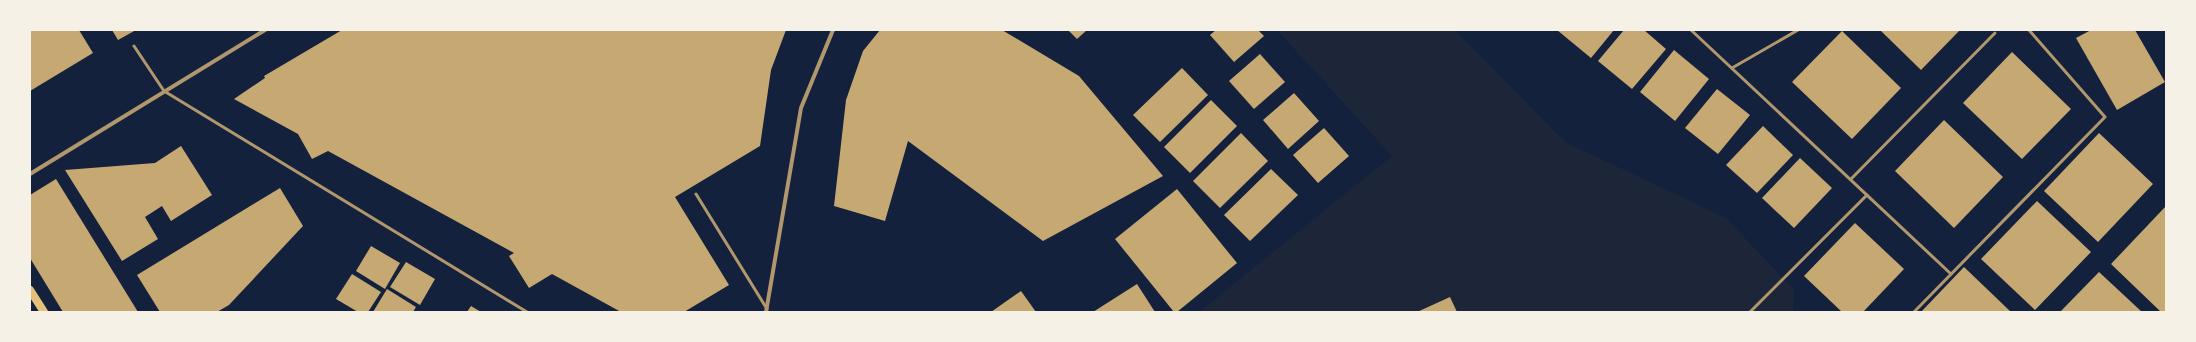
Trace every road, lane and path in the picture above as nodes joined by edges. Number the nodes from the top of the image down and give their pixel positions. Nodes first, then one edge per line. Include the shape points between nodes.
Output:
1 (265, 30) edge
2 (833, 30) edge
3 (1691, 30) edge
4 (1798, 30) edge
5 (2029, 30) edge
6 (1995, 33) dead end
7 (134, 46) dead end
8 (1732, 68) junction
9 (164, 92) junction
10 (30, 174) edge
11 (1850, 179) junction
12 (696, 194) dead end
13 (1867, 195) junction
14 (1951, 274) junction
15 (30, 290) edge
16 (766, 310) edge
17 (44, 312) edge
18 (527, 312) edge
19 (1750, 312) edge
20 (1914, 312) edge

1 - 9 street
2 - 16 street via 801,108
3 - 8 lane
4 - 8 lane
5 - 14 lane via 2104,117
6 - 11 lane
7 - 9 lane
8 - 11 lane
9 - 10 street
9 - 18 lane
11 - 13 lane
12 - 16 lane
13 - 14 lane
13 - 19 lane
14 - 20 lane
15 - 17 main road

